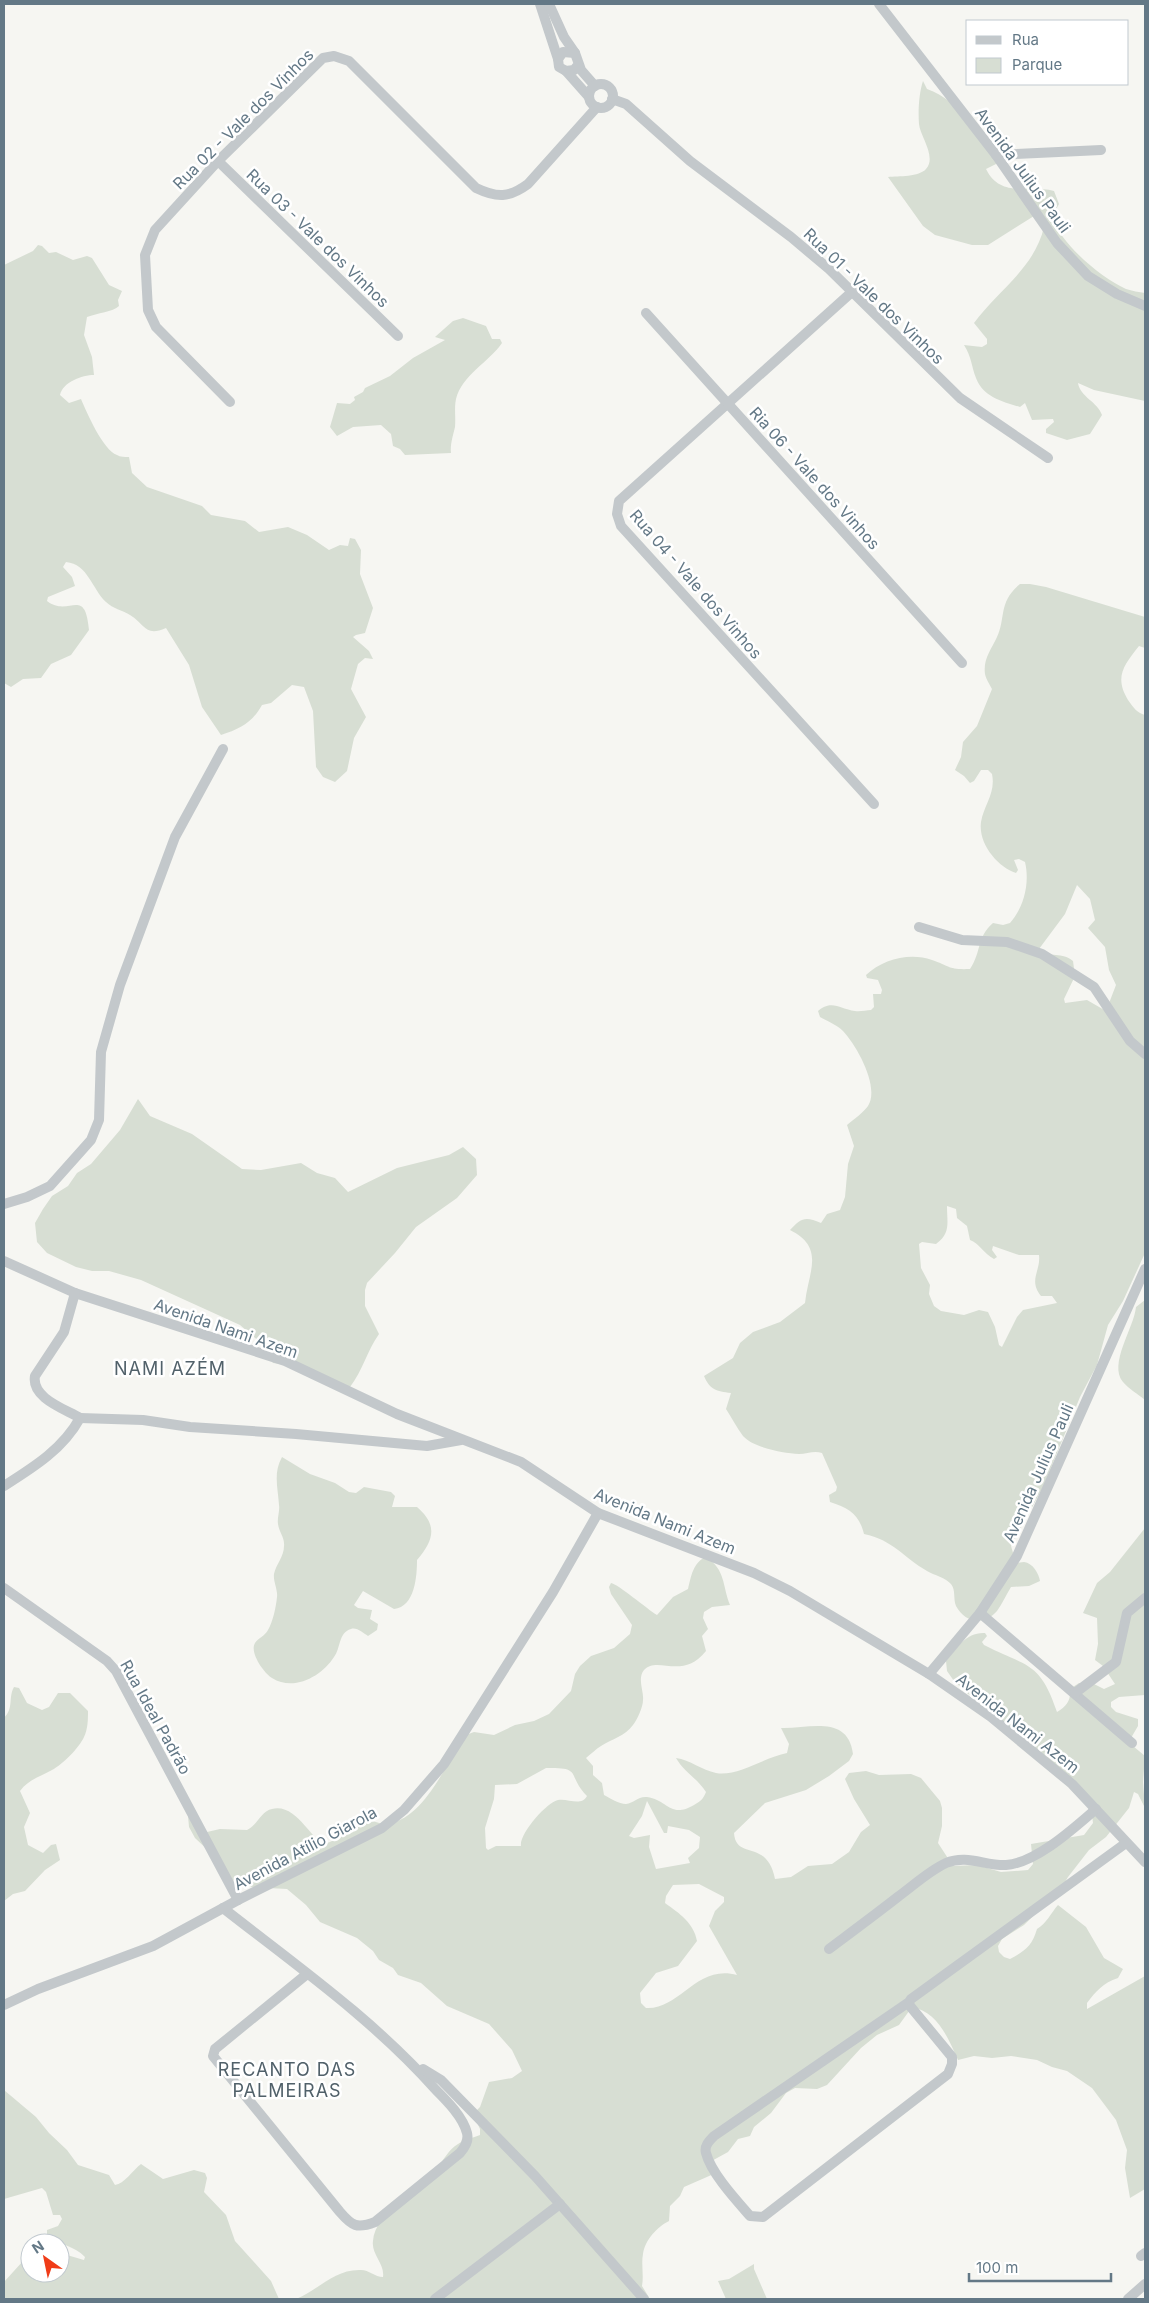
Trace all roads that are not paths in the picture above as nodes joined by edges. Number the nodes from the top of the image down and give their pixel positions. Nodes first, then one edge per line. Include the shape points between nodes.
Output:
1 (540, 4) edge
2 (549, 4) edge
3 (879, 4) edge
4 (575, 53) junction
5 (558, 58) junction
6 (579, 64) junction
7 (566, 71) junction
8 (595, 86) junction
9 (589, 97) junction
10 (612, 99) junction
11 (597, 107) junction
12 (1101, 150) dead end
13 (996, 155) junction
14 (218, 160) junction
15 (852, 291) junction
16 (1145, 306) edge
17 (646, 312) dead end
18 (398, 336) dead end
19 (230, 402) dead end
20 (728, 403) junction
21 (1048, 458) dead end
22 (962, 663) dead end
23 (223, 749) dead end
24 (874, 804) dead end
25 (919, 927) dead end
26 (1145, 1054) edge
27 (4, 1204) edge
28 (4, 1262) edge
29 (1145, 1269) edge
30 (75, 1293) junction
31 (80, 1418) junction
32 (462, 1440) junction
33 (4, 1486) edge
34 (598, 1513) junction
35 (4, 1588) edge
36 (1145, 1598) edge
37 (980, 1613) junction
38 (929, 1674) junction
39 (1075, 1693) junction
40 (1132, 1743) dead end
41 (1096, 1809) junction
42 (1126, 1843) junction
43 (1145, 1862) edge
44 (238, 1900) junction
45 (223, 1908) junction
46 (829, 1949) dead end
47 (307, 1974) junction
48 (909, 2002) junction
49 (4, 2005) edge
50 (411, 2062) junction
51 (560, 2204) junction
52 (1145, 2284) edge
53 (435, 2299) edge
54 (644, 2299) edge
55 (1128, 2299) edge

1 - 5 street
2 - 4 street
3 - 13 street, Avenida Julius Pauli
4 - 5 street via 563,52
4 - 6 street
5 - 7 street via 559,66
6 - 7 street via 574,70
6 - 8 street
7 - 9 street
8 - 9 street
8 - 10 street via 608,86
9 - 11 street
10 - 11 street via 606,106
10 - 15 street, Rua 01 - Vale dos Vinhos via 626,104 690,161 791,237
11 - 14 street, Rua 02 - Vale dos Vinhos via 528,184 504,196 490,195 476,188 349,61 334,56 323,58
12 - 13 street
13 - 16 street, Avenida Julius Pauli via 1056,243 1088,276
14 - 18 street, Rua 03 - Vale dos Vinhos
14 - 19 street, Rua 02 - Vale dos Vinhos via 154,230 145,255 148,310 156,327
15 - 20 street, Rua 04 - Vale dos Vinhos
15 - 21 street, Rua 01 - Vale dos Vinhos via 960,398
17 - 20 street, Ria 06 - Vale dos Vinhos
20 - 22 street, Ria 06 - Vale dos Vinhos
20 - 24 street, Rua 04 - Vale dos Vinhos via 619,501 617,518 628,534
23 - 27 street via 175,837 120,985 101,1052 99,1120 91,1140 50,1186
25 - 26 street via 962,940 1007,942 1042,954 1094,987 1130,1041
28 - 30 street, Avenida Nami Azem
29 - 37 street, Avenida Julius Pauli via 1017,1556
30 - 31 street via 64,1332 34,1382 50,1401
30 - 32 street, Avenida Nami Azem via 285,1361 396,1414
31 - 32 street via 144,1420 190,1428 289,1433 427,1446
31 - 33 street via 59,1446
32 - 34 street, Avenida Nami Azem via 521,1462
34 - 38 street, Avenida Nami Azem via 754,1572
34 - 44 street, Avenida Atílio Giarola via 553,1592 444,1764 404,1810 382,1828
35 - 44 street, Rua Ideal Padrão via 116,1670
36 - 39 street via 1127,1612 1116,1662
37 - 38 street, Avenida Julius Pauli
37 - 39 street
38 - 41 street, Avenida Nami Azem via 1033,1750
39 - 40 street
41 - 42 street, Avenida Nami Azem
41 - 46 street via 1068,1832 1021,1861 1006,1865 972,1859 945,1864
42 - 43 street, Avenida Nami Azem
42 - 48 street
44 - 45 street, Avenida Atílio Giarola
45 - 47 street
45 - 49 street, Avenida Atílio Giarola via 154,1946
47 - 50 street via 388,2039
47 - 50 street via 215,2049 213,2056 350,2223 362,2227 375,2222 467,2145 467,2133 447,2102
48 - 48 street via 952,2057 948,2074 763,2217 750,2216 715,2169 706,2152 707,2143
50 - 51 street via 441,2080
51 - 53 street
51 - 54 street
52 - 55 street

